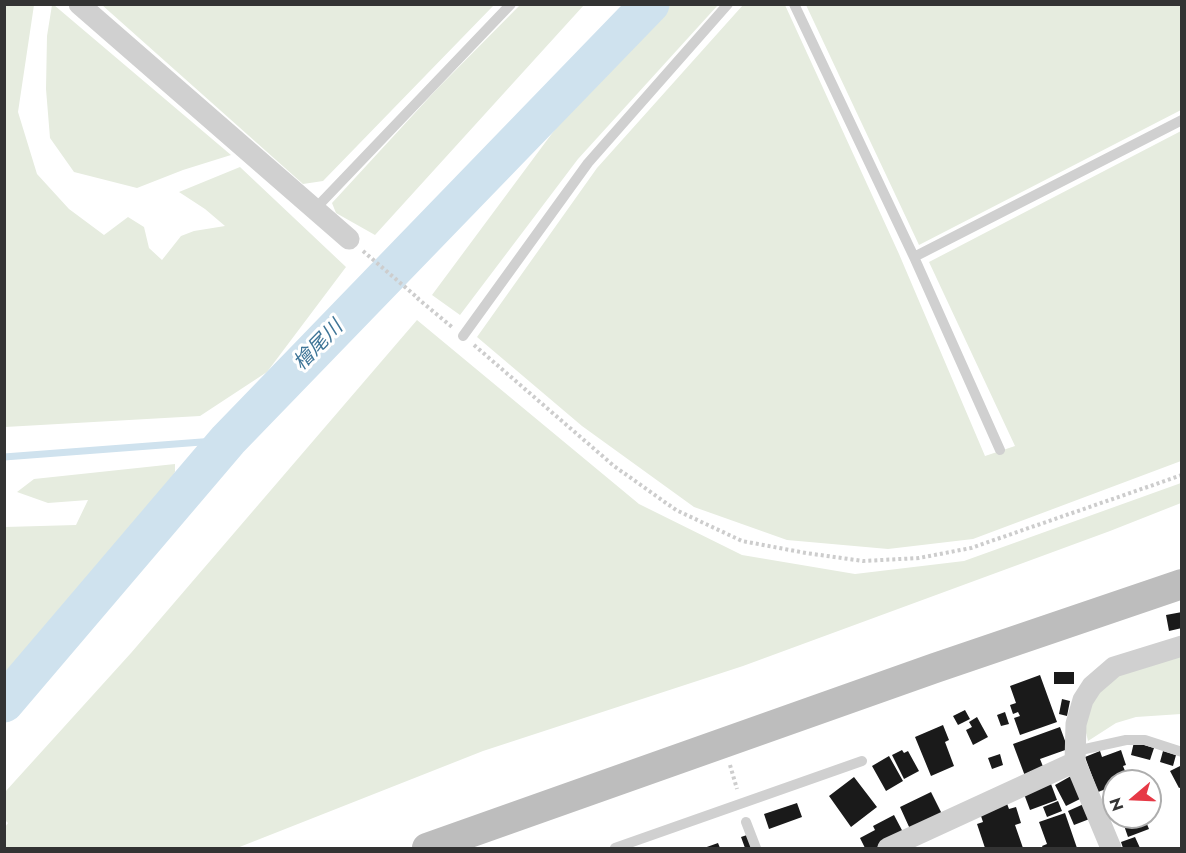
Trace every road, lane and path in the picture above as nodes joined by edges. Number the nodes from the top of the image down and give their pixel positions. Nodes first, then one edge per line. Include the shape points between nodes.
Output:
1 (79, 4) edge
2 (512, 4) edge
3 (728, 4) edge
4 (794, 4) edge
5 (1182, 120) edge
6 (315, 209) junction
7 (349, 239) joint
8 (914, 257) junction
9 (463, 336) junction
10 (1000, 450) dead end
11 (1182, 475) edge
12 (1182, 584) edge
13 (1182, 646) edge
14 (724, 743) junction
15 (1182, 752) edge
16 (1076, 757) junction
17 (862, 761) dead end
18 (741, 804) junction
19 (746, 822) dead end
20 (428, 849) edge
21 (615, 849) edge
22 (756, 849) edge
23 (888, 849) edge
24 (1111, 849) edge

1 - 6 street
2 - 6 lane
3 - 9 lane via 588,163
4 - 8 lane
5 - 8 lane
6 - 7 street
7 - 9 path
8 - 10 lane
9 - 11 path via 614,466 676,510 742,541 806,554 863,561 919,558 971,548
12 - 14 street
13 - 16 street via 1114,667 1092,686 1076,724
14 - 18 path
14 - 20 street
15 - 16 lane via 1145,740 1126,740
16 - 23 street
16 - 24 street
17 - 18 lane
18 - 21 lane
19 - 22 lane

